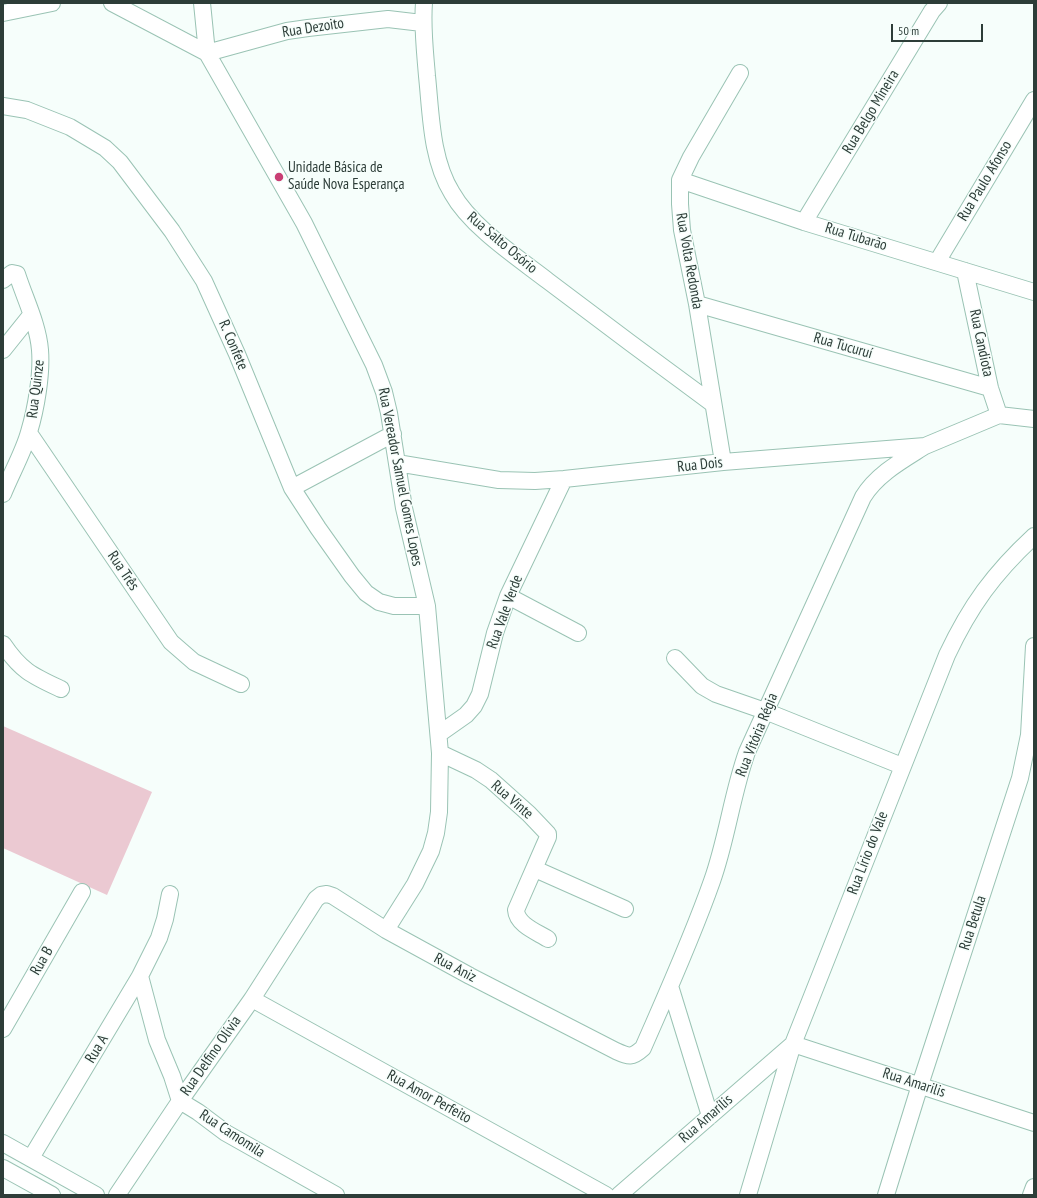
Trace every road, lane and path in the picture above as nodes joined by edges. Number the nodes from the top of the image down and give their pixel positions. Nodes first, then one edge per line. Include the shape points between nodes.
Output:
1 (52, 3) edge
2 (112, 3) edge
3 (202, 3) edge
4 (424, 3) edge
5 (939, 3) edge
6 (3, 13) edge
7 (422, 22) junction
8 (207, 53) junction
9 (740, 73) dead end
10 (1034, 100) edge
11 (3, 106) edge
12 (680, 180) junction
13 (804, 222) junction
14 (937, 262) junction
15 (965, 271) junction
16 (3, 280) edge
17 (1034, 292) edge
18 (697, 304) junction
19 (31, 315) junction
20 (3, 350) edge
21 (990, 388) junction
22 (713, 404) junction
23 (999, 415) junction
24 (1034, 419) edge
25 (29, 433) junction
26 (393, 434) junction
27 (925, 446) junction
28 (723, 462) junction
29 (397, 463) junction
30 (564, 479) junction
31 (292, 488) junction
32 (3, 494) edge
33 (1034, 536) edge
34 (508, 596) junction
35 (427, 606) junction
36 (578, 634) dead end
37 (3, 644) edge
38 (1034, 646) edge
39 (676, 658) dead end
40 (241, 684) dead end
41 (61, 689) dead end
42 (766, 711) junction
43 (438, 734) junction
44 (440, 753) junction
45 (902, 766) junction
46 (535, 869) junction
47 (82, 892) dead end
48 (170, 894) dead end
49 (625, 909) dead end
50 (304, 917) joint
51 (386, 930) junction
52 (548, 939) dead end
53 (140, 976) junction
54 (670, 986) junction
55 (252, 999) junction
56 (3, 1029) edge
57 (793, 1044) junction
58 (616, 1051) joint
59 (920, 1085) junction
60 (180, 1101) junction
61 (710, 1116) junction
62 (1034, 1123) edge
63 (3, 1143) edge
64 (31, 1158) junction
65 (3, 1168) edge
66 (637, 1187) edge
67 (1034, 1187) edge
68 (52, 1195) edge
69 (96, 1195) edge
70 (117, 1195) edge
71 (336, 1195) edge
72 (606, 1195) edge
73 (618, 1195) edge
74 (748, 1195) edge
75 (886, 1195) edge
76 (1032, 1195) edge

1 - 6 street
2 - 8 street
3 - 8 street
4 - 7 street, Rua Salto Osório
5 - 13 street, Rua Belgo Mineira
7 - 8 street, Rua Dezoito via 388,19 287,31
7 - 22 street, Rua Salto Osório via 436,150 445,180 461,208 514,255
8 - 26 street, Rua Vereador Samuel Gomes Lopes via 304,223 374,365 384,392
9 - 12 street, Rua Volta Redonda
10 - 14 street, Rua Paulo Afonso
11 - 31 street, R. Confete via 27,110 52,119 105,148 120,162 156,208 213,298
12 - 13 street, Rua Tubarão
12 - 18 street, Rua Volta Redonda via 682,230
13 - 14 street, Rua Tubarão
14 - 15 street, Rua Tubarão
15 - 17 street, Rua Tubarão
15 - 21 street, Rua Candiota
16 - 19 street, Rua Quinze via 8,275 17,274
18 - 21 street, Rua Tucuruí
18 - 22 street, Rua Volta Redonda
19 - 20 street
19 - 25 street, Rua Quinze via 38,338 40,364
21 - 23 street, Rua Candiota
22 - 28 street, Rua Volta Redonda
23 - 24 street
23 - 27 street, Rua Dois
25 - 32 street, Rua Quinze
25 - 40 street, Rua Três via 171,642 194,662
26 - 29 street, Rua Vereador Samuel Gomes Lopes
26 - 31 street
27 - 28 street, Rua Dois
27 - 42 street, Rua Vitória Régia via 868,489
28 - 30 street, Rua Dois
29 - 30 street, Rua Dois via 499,480
29 - 35 street, Rua Vereador Samuel Gomes Lopes
30 - 34 street, Rua Vale Verde
31 - 35 street, R. Confete via 366,593 379,602 394,606
33 - 45 street, Rua Lírio do Vale via 1012,556 967,616 947,655
34 - 36 street
34 - 43 street, Rua Vale Verde via 495,633 480,694 474,706
35 - 43 street, Rua Vereador Samuel Gomes Lopes
37 - 41 street via 18,664 30,674
38 - 59 street, Rua Betula via 1032,698 1025,759
39 - 42 street via 694,679 709,690
42 - 45 street
42 - 54 street, Rua Vitória Régia via 739,776 727,832 712,881
43 - 44 street, Rua Vereador Samuel Gomes Lopes
44 - 46 street, Rua Vinte via 491,780 546,831 548,837
44 - 51 street, Rua Vereador Samuel Gomes Lopes via 436,833 415,884
45 - 57 street, Rua Lírio do Vale
46 - 49 street
46 - 52 street, Rua Vinte via 516,907 516,914 526,925
47 - 56 street, Rua B
48 - 53 street, Rua A via 159,938
50 - 51 street, Rua Aniz via 316,899 327,894
50 - 55 street, Rua Delfino Olívia
51 - 58 street, Rua Aniz
53 - 60 street via 158,1040
53 - 64 street, Rua A
54 - 58 street, Rua Vitória Régia via 643,1048 636,1055 626,1056
54 - 61 street
55 - 60 street, Rua Delfino Olívia
55 - 72 street, Rua Amor Perfeito
57 - 59 street, Rua Amarilis
57 - 61 street, Rua Amarílis
57 - 74 street, Rua Lírio do Vale
59 - 62 street, Rua Amarilis
59 - 75 street, Rua Betula
60 - 70 street, Rua Delfino Olívia
60 - 71 street, Rua Camomila via 226,1133
61 - 66 street, Rua Amarílis
63 - 64 street
64 - 69 street
65 - 68 street
66 - 73 street, Rua Amarílis
67 - 76 street

